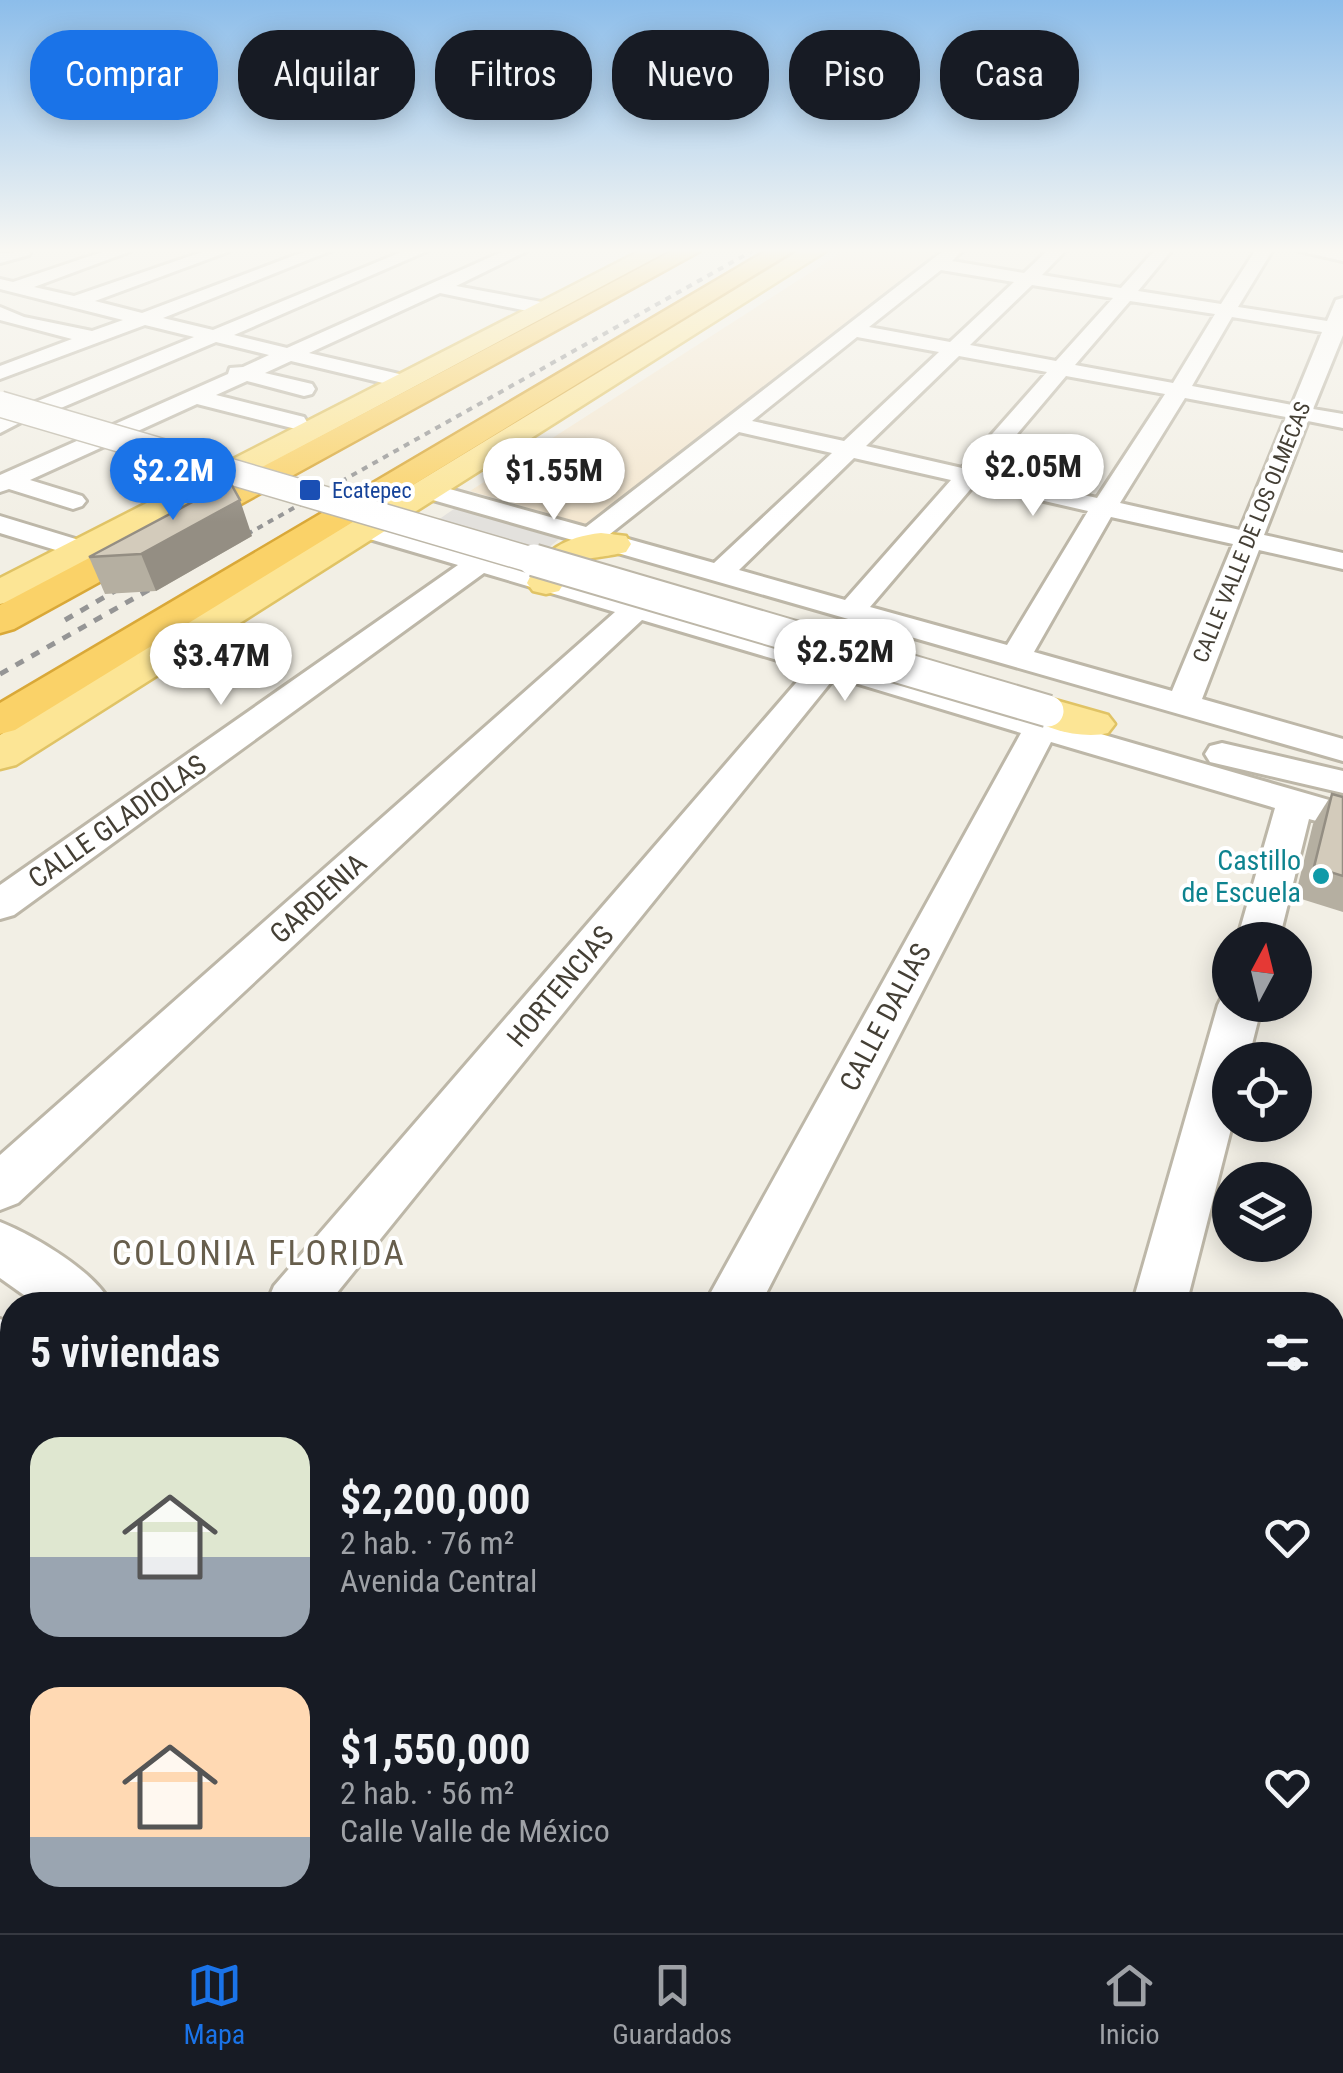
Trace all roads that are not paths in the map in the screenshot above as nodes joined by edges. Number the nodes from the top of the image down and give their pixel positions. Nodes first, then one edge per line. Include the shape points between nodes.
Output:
1 (77, 341) edge
2 (109, 341) edge
3 (202, 341) edge
4 (237, 341) edge
5 (321, 341) edge
6 (480, 341) edge
7 (523, 341) edge
8 (632, 341) edge
9 (668, 341) edge
10 (840, 341) edge
11 (917, 341) edge
12 (962, 341) edge
13 (1085, 341) edge
14 (1206, 341) edge
15 (1330, 341) edge
16 (955, 348) junction
17 (293, 354) junction
18 (159, 359) junction
19 (4, 361) edge
20 (419, 367) junction
21 (1062, 369) junction
22 (248, 374) junction
23 (94, 381) junction
24 (304, 389) dead end
25 (1179, 390) junction
26 (138, 393) dead end
27 (0, 396) edge
28 (198, 396) junction
29 (572, 402) junction
30 (41, 408) junction
31 (1300, 413) junction
32 (4, 416) edge
33 (741, 420) junction
34 (1343, 421) edge
35 (121, 430) junction
36 (288, 434) junction
37 (478, 434) junction
38 (248, 438) dead end
39 (95, 442) junction
40 (852, 444) junction
41 (974, 472) junction
42 (4, 482) edge
43 (428, 491) junction
44 (73, 501) dead end
45 (1107, 502) junction
46 (0, 524) edge
47 (365, 529) junction
48 (1251, 535) junction
49 (601, 540) junction
50 (72, 547) junction
51 (1343, 550) edge
52 (1343, 561) edge
53 (479, 563) junction
54 (719, 574) junction
55 (546, 583) junction
56 (7, 584) edge
57 (636, 610) junction
58 (852, 611) junction
59 (0, 622) edge
60 (1016, 656) junction
61 (828, 666) junction
62 (1183, 705) junction
63 (1044, 720) junction
64 (0, 721) edge
65 (1092, 724) junction
66 (1343, 750) edge
67 (0, 755) edge
68 (1343, 782) edge
69 (1295, 803) junction
70 (1343, 814) edge
71 (0, 904) edge
72 (1263, 922) edge
73 (1235, 1022) edge
74 (0, 1187) edge
75 (0, 1246) edge
76 (65, 1292) edge
77 (304, 1292) edge
78 (738, 1292) edge
79 (1163, 1292) edge

1 - 19 street
2 - 18 street
3 - 18 street
4 - 17 street
5 - 17 street
6 - 20 main road
7 - 59 highway
8 - 37 highway
9 - 29 main road
10 - 33 street
11 - 16 street
12 - 16 street
13 - 21 street
14 - 25 street
15 - 31 street, CALLE VALLE DE LOS OLMECAS
16 - 21 street
16 - 40 street
17 - 20 street
17 - 22 street
18 - 22 street
18 - 23 street
20 - 36 main road
21 - 25 street
21 - 41 street
22 - 24 street
22 - 28 street
23 - 26 street
23 - 30 street
25 - 31 street
25 - 45 street
27 - 30 street
28 - 35 street
28 - 36 street
29 - 37 highway
29 - 43 main road
30 - 35 street
31 - 34 street
31 - 48 street, CALLE VALLE DE LOS OLMECAS
32 - 39 street
32 - 63 street, bridge via 425,527
33 - 40 street
33 - 49 street
35 - 39 street
36 - 38 street
36 - 50 main road
37 - 64 highway
39 - 42 street
40 - 41 street
40 - 54 street
41 - 45 street
41 - 58 street
42 - 44 street
43 - 47 main road
43 - 49 street
45 - 48 street
45 - 60 street
46 - 50 street
47 - 53 street
47 - 67 main road
48 - 51 street
48 - 52 street
48 - 62 street, CALLE VALLE DE LOS OLMECAS
49 - 54 street
49 - 55 main road via 564,555
50 - 56 main road
53 - 55 street
53 - 71 street, CALLE GLADIOLAS
54 - 58 street
55 - 57 street
57 - 61 street
57 - 74 street, GARDENIA
58 - 60 street
60 - 62 street
61 - 63 street
61 - 77 street, HORTENCIAS
62 - 66 street
63 - 65 main road
63 - 69 street
63 - 78 street, CALLE DALIAS
65 - 68 street
65 - 70 street
69 - 70 street
69 - 72 street
73 - 79 street
75 - 76 street

